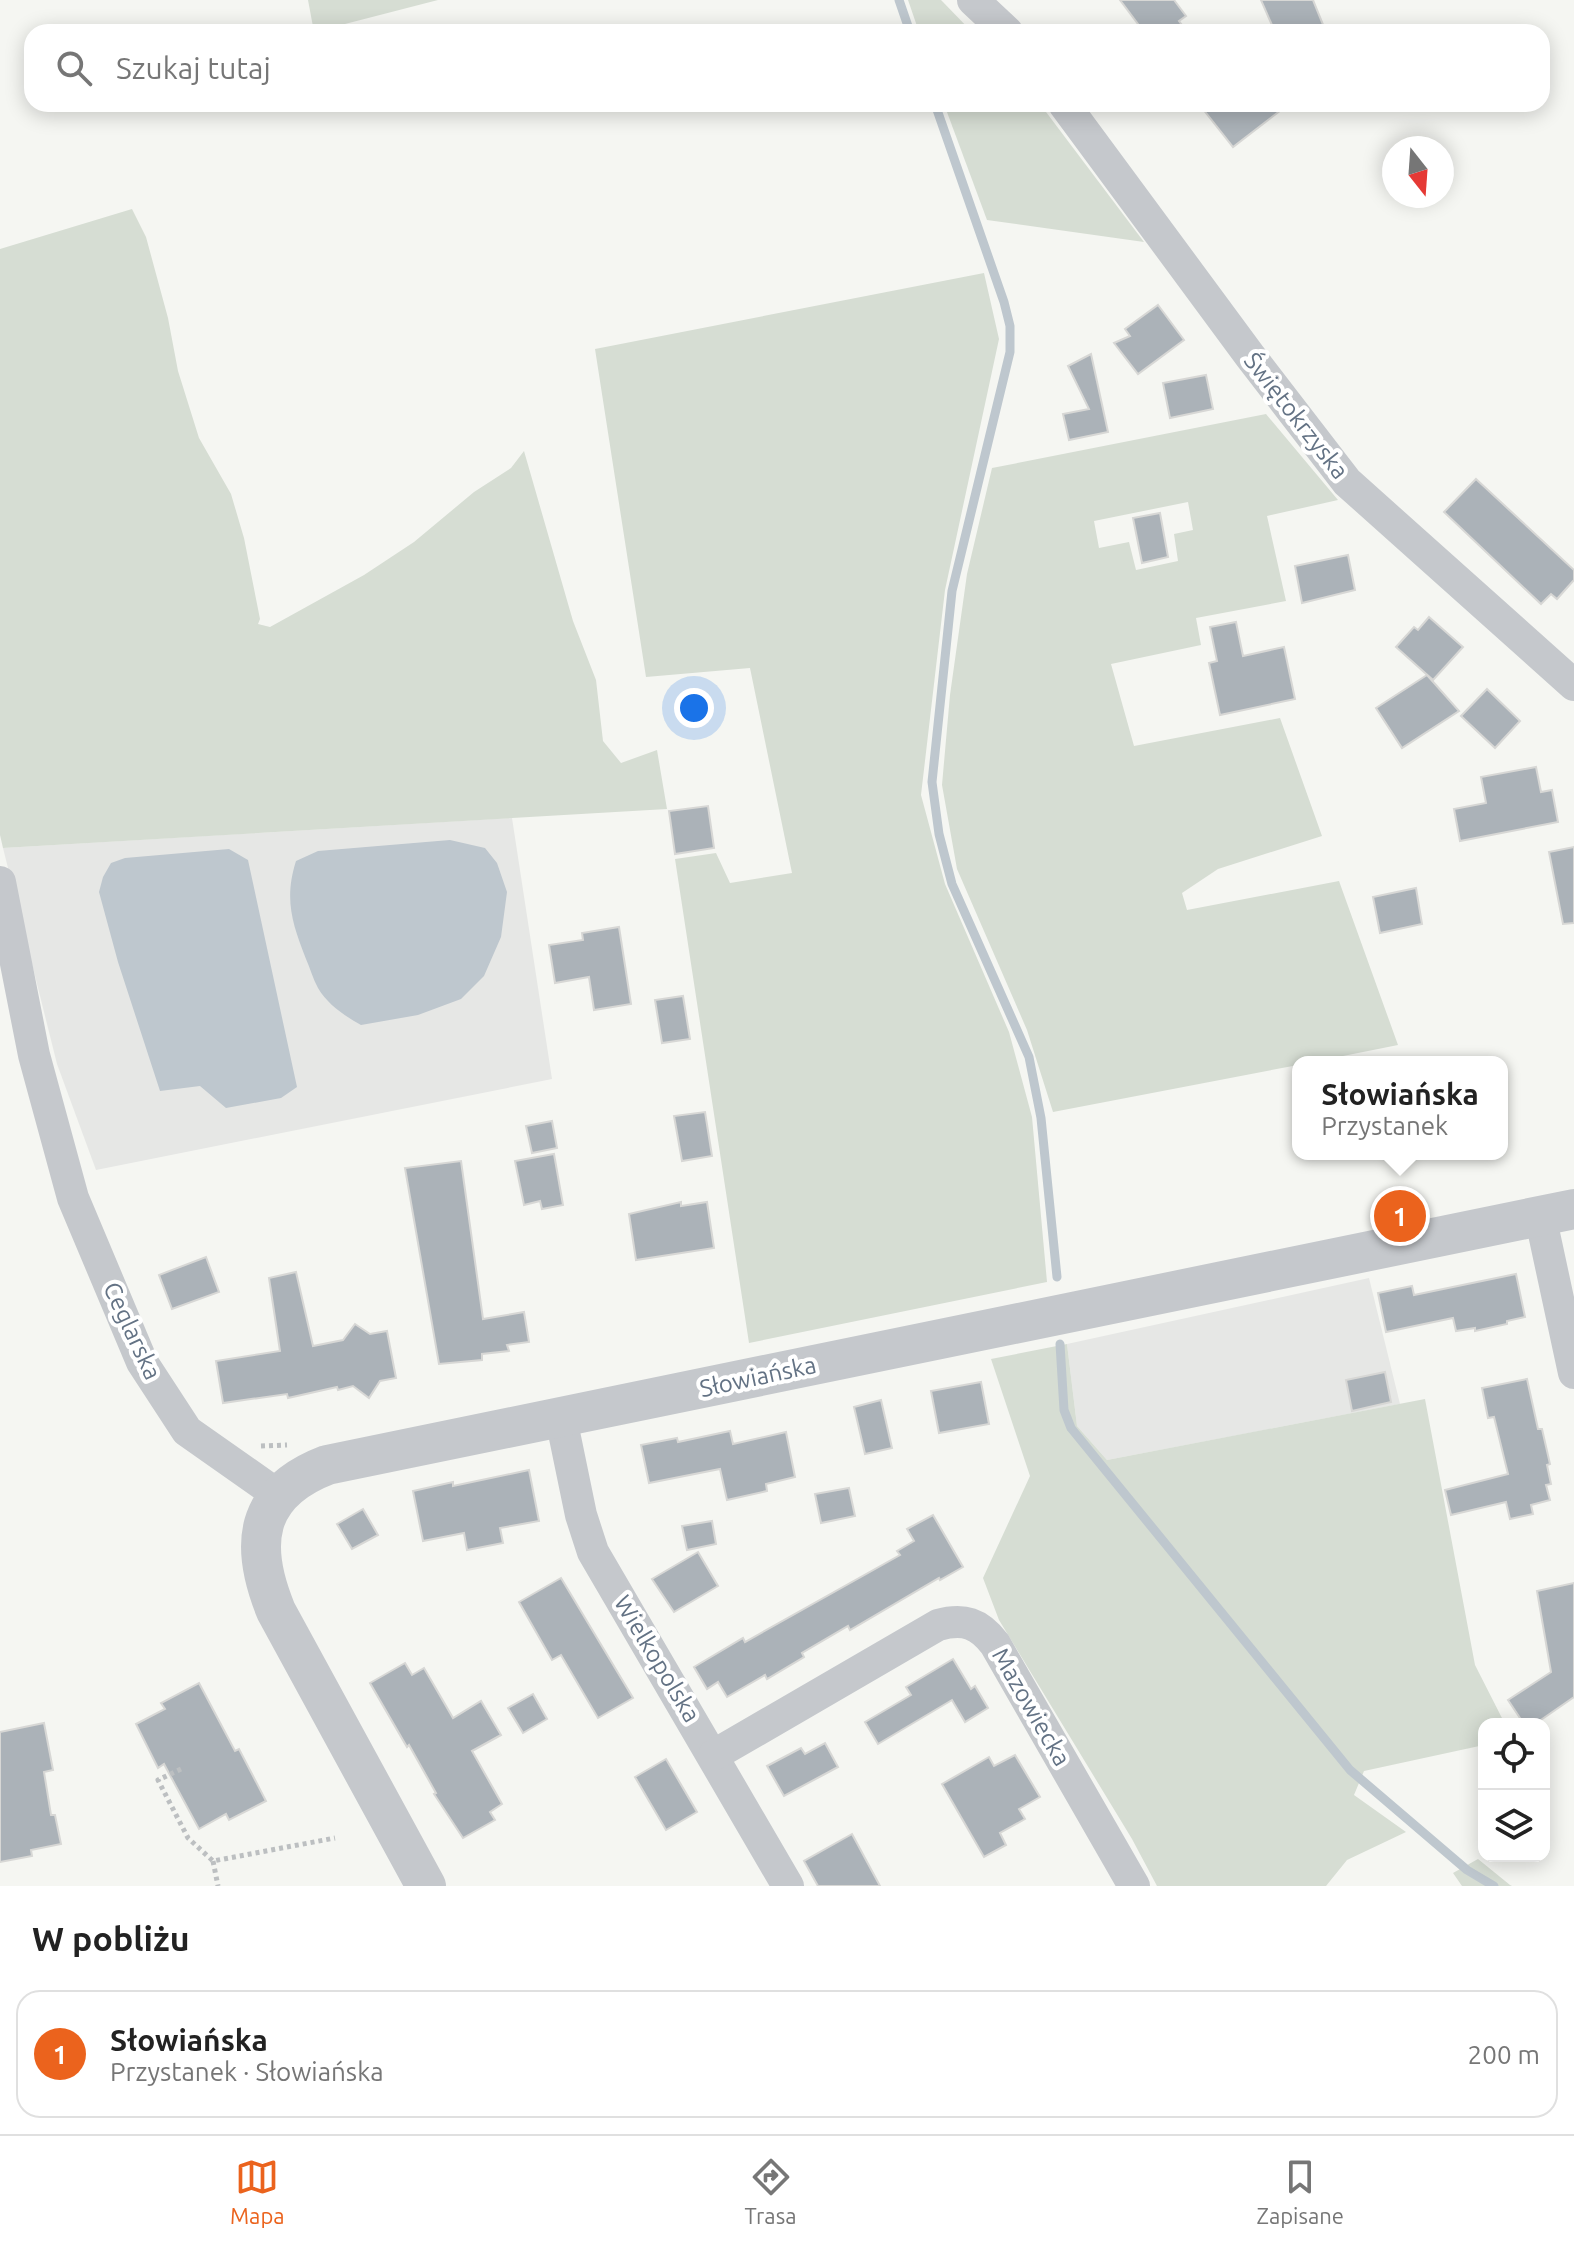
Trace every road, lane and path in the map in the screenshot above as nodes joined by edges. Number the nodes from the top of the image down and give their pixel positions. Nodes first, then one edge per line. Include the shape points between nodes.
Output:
1 (973, 0) edge
2 (998, 24) edge
3 (1070, 112) edge
4 (1574, 685) edge
5 (0, 882) edge
6 (1557, 1212) edge
7 (1574, 1373) edge
8 (561, 1418) junction
9 (278, 1495) junction
10 (714, 1755) junction
11 (181, 1769) dead end
12 (335, 1838) dead end
13 (213, 1861) junction
14 (218, 1886) edge
15 (426, 1886) edge
16 (788, 1886) edge
17 (1134, 1886) edge

1 - 2 street
3 - 4 street, Świętokrzyska via 1347,482
5 - 9 street, Ceglarska via 34,1055 73,1198 142,1362 187,1431
6 - 7 street
6 - 8 street, Słowiańska
8 - 9 street, Słowiańska via 327,1465 306,1473
8 - 10 street, Wielkopolska via 593,1552
9 - 15 street via 260,1541 265,1583
10 - 16 street, Wielkopolska
10 - 17 street, Mazowiecka via 938,1625 970,1622 995,1644
11 - 13 path via 158,1780 188,1838
12 - 13 path
13 - 14 path

